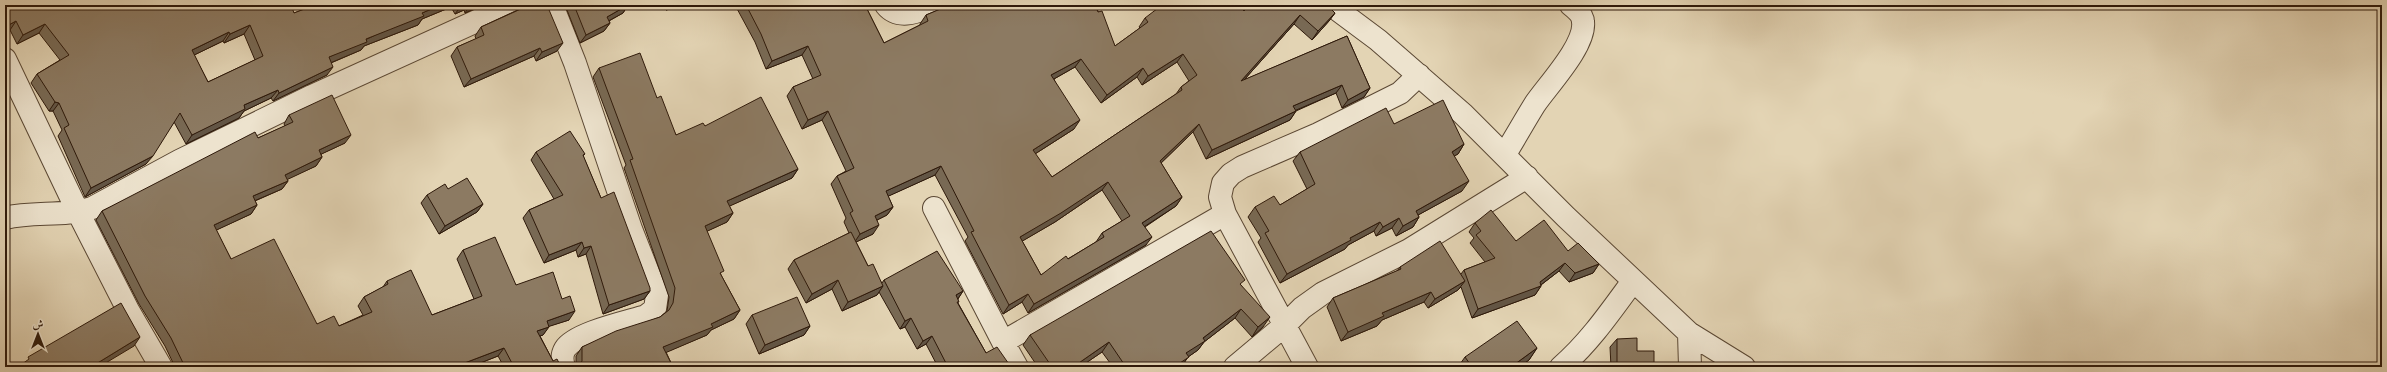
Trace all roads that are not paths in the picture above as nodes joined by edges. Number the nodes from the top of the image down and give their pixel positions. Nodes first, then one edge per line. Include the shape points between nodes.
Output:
1 (512, 5) edge
2 (552, 5) edge
3 (886, 5) edge
4 (936, 5) edge
5 (1331, 5) edge
6 (1571, 5) edge
7 (5, 59) edge
8 (1419, 74) junction
9 (1505, 154) junction
10 (1527, 177) junction
11 (934, 208) dead end
12 (78, 212) junction
13 (1226, 214) junction
14 (5, 218) edge
15 (1633, 281) junction
16 (1285, 325) junction
17 (1689, 332) junction
18 (1004, 342) junction
19 (161, 367) edge
20 (564, 367) edge
21 (1017, 367) edge
22 (1235, 367) edge
23 (1307, 367) edge
24 (1561, 367) edge
25 (1690, 367) edge
26 (1744, 367) edge

1 - 12 street via 312,96 92,208
2 - 20 street via 657,295 655,309 646,316 577,339 565,349 562,361
3 - 4 street via 891,12 899,14
5 - 8 street
6 - 9 street via 1582,17 1579,41
7 - 12 street
8 - 9 street
8 - 13 street via 1400,93 1231,174 1223,183 1220,197
9 - 10 street
10 - 15 street
10 - 16 street via 1409,250 1323,293 1302,308
11 - 18 street
12 - 14 street
12 - 19 street via 128,310
13 - 16 street
13 - 18 street
15 - 17 street
15 - 24 street via 1603,322
16 - 22 street
16 - 23 street
17 - 25 street
17 - 26 street
18 - 21 street

